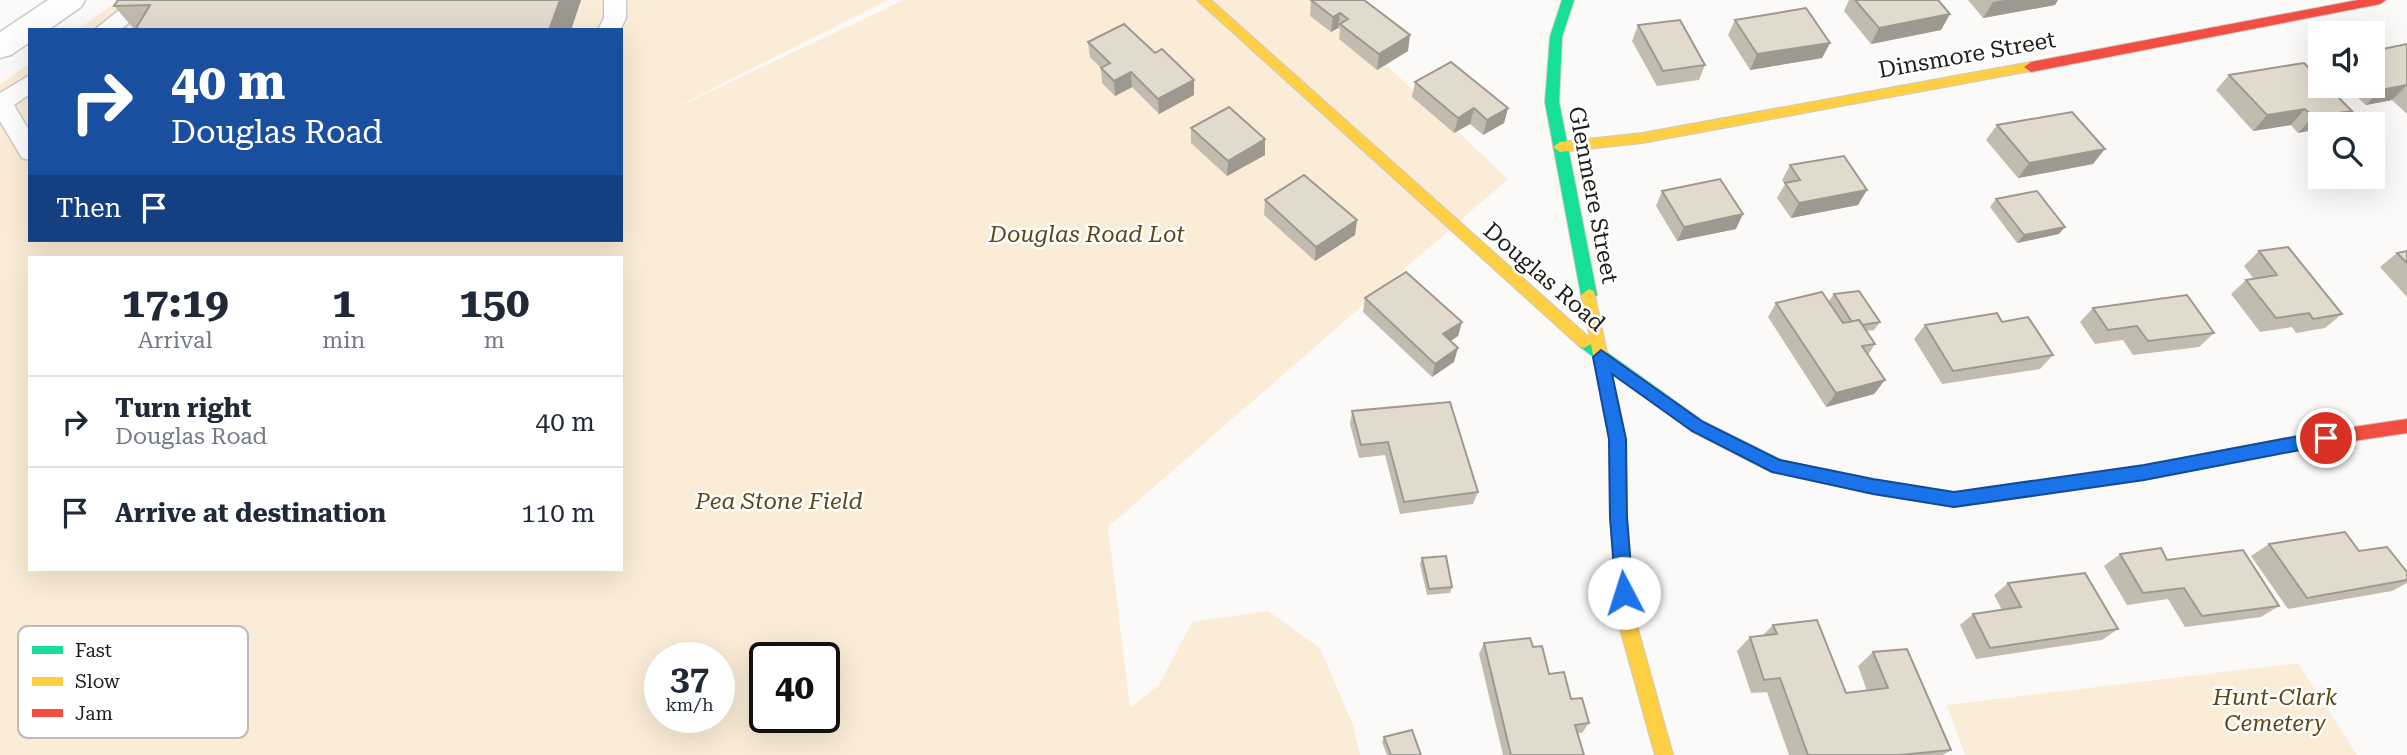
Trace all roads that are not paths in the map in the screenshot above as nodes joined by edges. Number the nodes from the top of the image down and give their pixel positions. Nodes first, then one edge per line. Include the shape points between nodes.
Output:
1 (69, 0) edge
2 (146, 0) edge
3 (615, 0) edge
4 (1203, 0) edge
5 (1568, 0) edge
6 (2380, 0) edge
7 (108, 28) edge
8 (610, 28) edge
9 (0, 47) edge
10 (28, 84) edge
11 (1560, 147) junction
12 (28, 149) edge
13 (1601, 357) junction
14 (2407, 426) edge
15 (1664, 755) edge

1 - 9 street
2 - 7 lane
3 - 8 lane
4 - 13 street, Douglas Road
5 - 11 street, Glenmere Street via 1556,37 1552,102
6 - 11 street, Dinsmore Street via 1642,138
10 - 12 lane via 1,103
11 - 13 street, Glenmere Street
13 - 14 street, Douglas Road via 1698,426 1778,467 1954,500
13 - 15 street, Glenmere Street via 1618,439 1626,618

